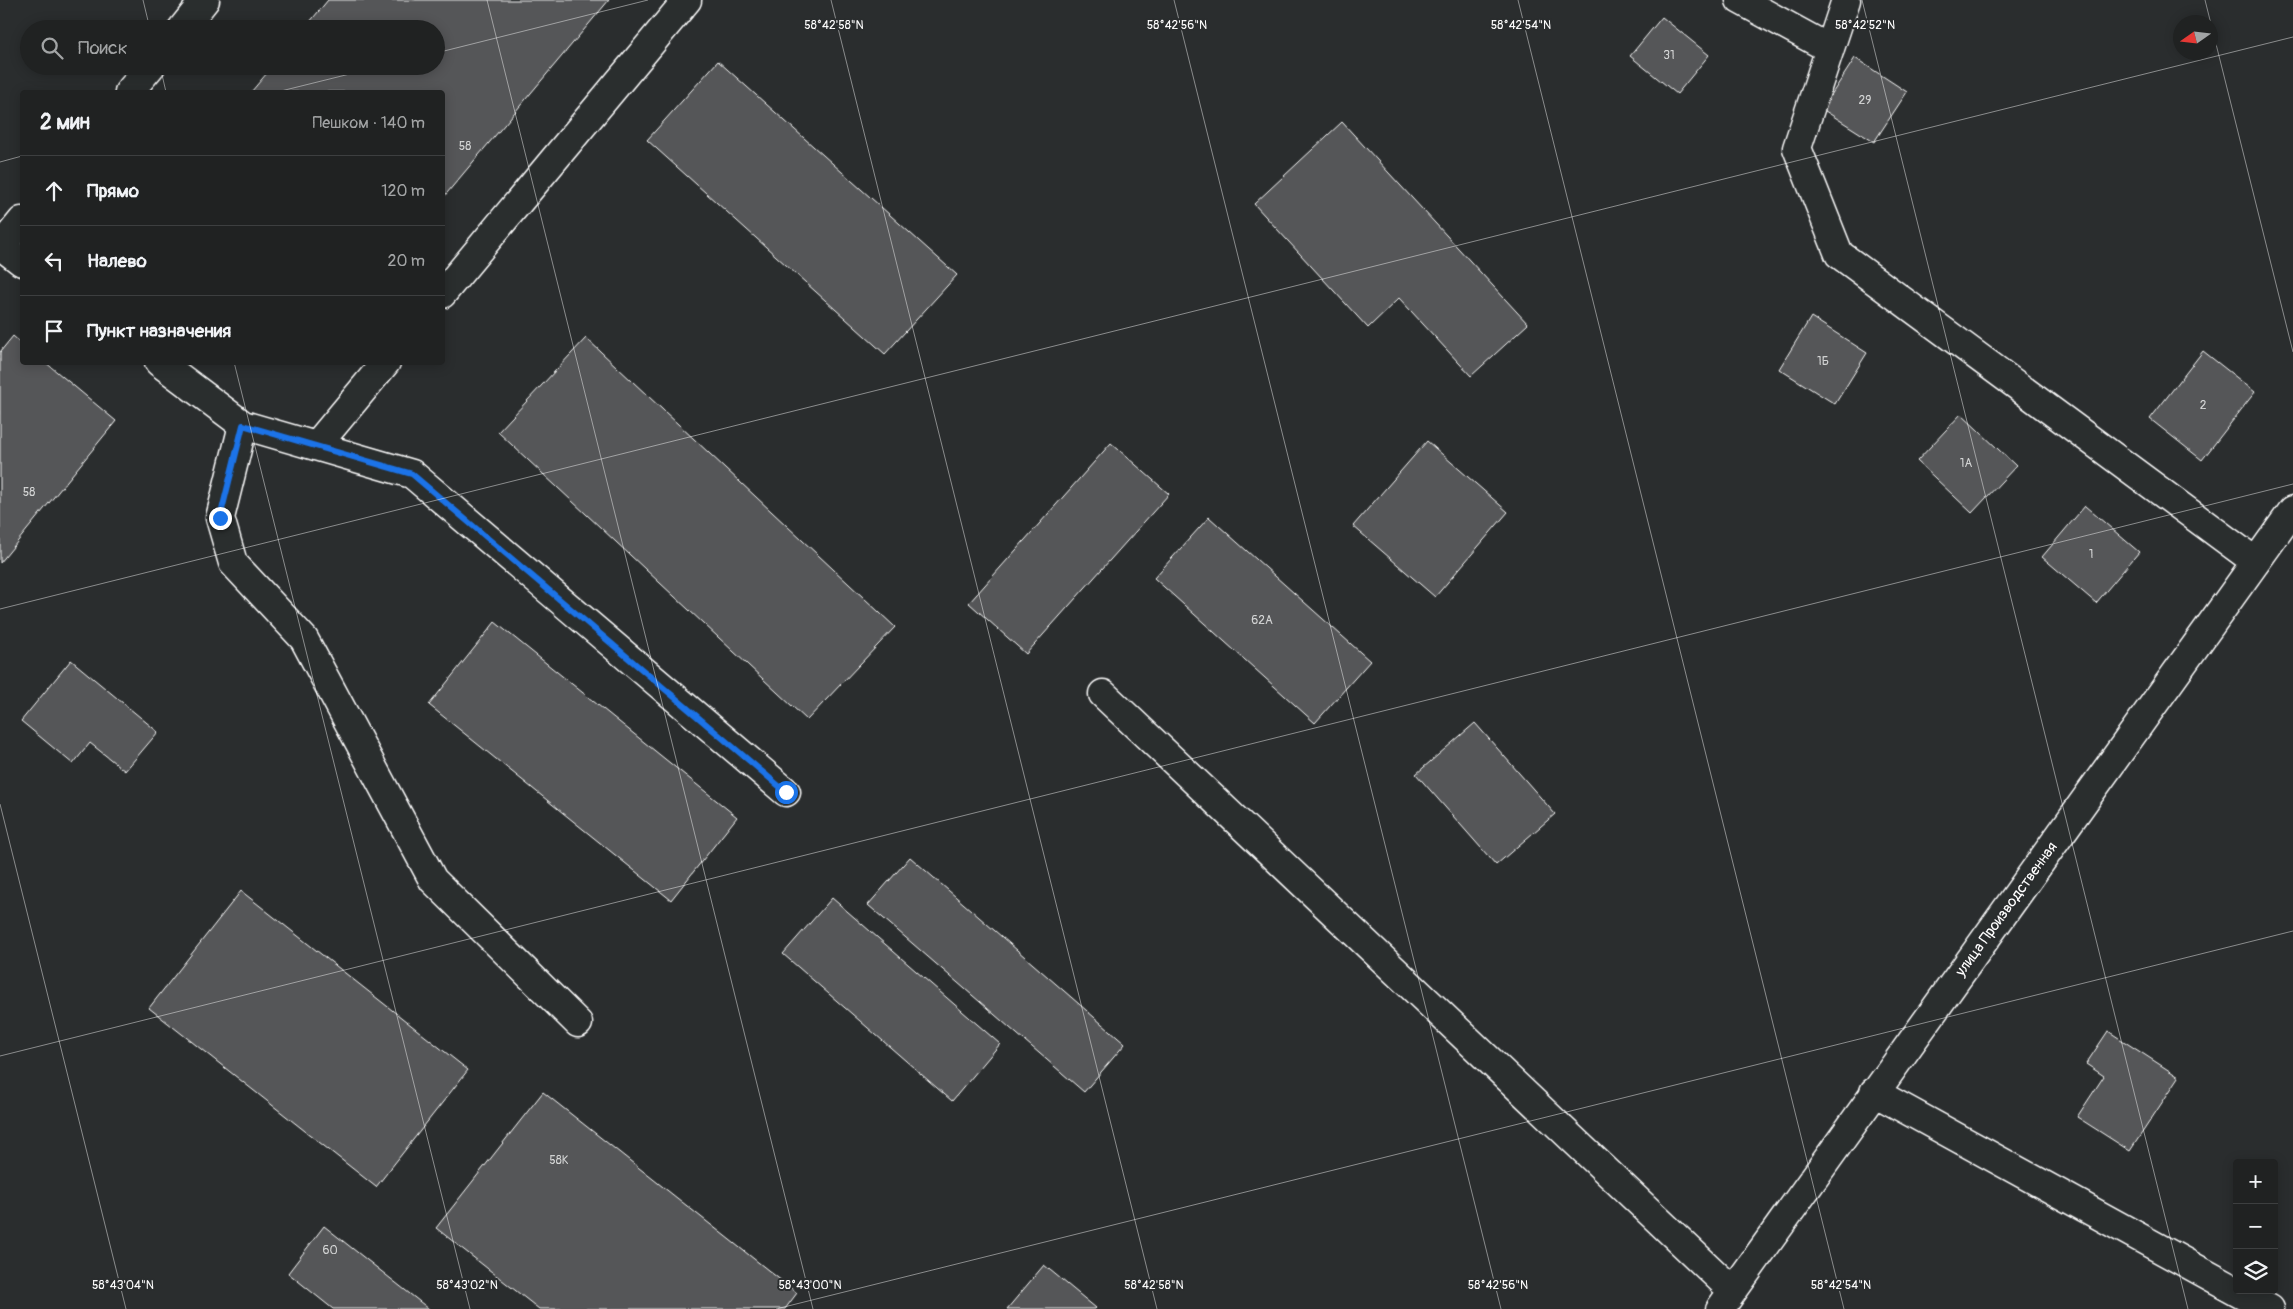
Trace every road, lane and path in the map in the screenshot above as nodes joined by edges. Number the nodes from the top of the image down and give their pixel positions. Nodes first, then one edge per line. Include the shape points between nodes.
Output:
1 (205, 0) edge
2 (687, 0) edge
3 (1740, 0) edge
4 (1846, 0) edge
5 (189, 20) edge
6 (1830, 49) junction
7 (143, 75) edge
8 (131, 90) edge
9 (20, 225) edge
10 (6, 251) edge
11 (445, 290) edge
12 (162, 365) edge
13 (384, 365) edge
14 (243, 425) junction
15 (316, 446) junction
16 (2293, 510) edge
17 (2256, 562) junction
18 (1103, 694) dead end
19 (786, 792) dead end
20 (578, 1023) dead end
21 (1874, 1092) junction
22 (1727, 1300) edge
23 (2270, 1309) edge

1 - 5 street
2 - 11 street
3 - 6 street
4 - 6 street
6 - 17 street via 1797,148 1839,254
7 - 8 street
9 - 10 street
12 - 14 street
13 - 15 street
14 - 15 street
14 - 20 street via 220,518 233,563 304,639 433,880
15 - 19 street via 412,474
16 - 17 street, улица Производственная
17 - 21 street, улица Производственная
18 - 22 street
21 - 22 street, улица Производственная
21 - 23 street

